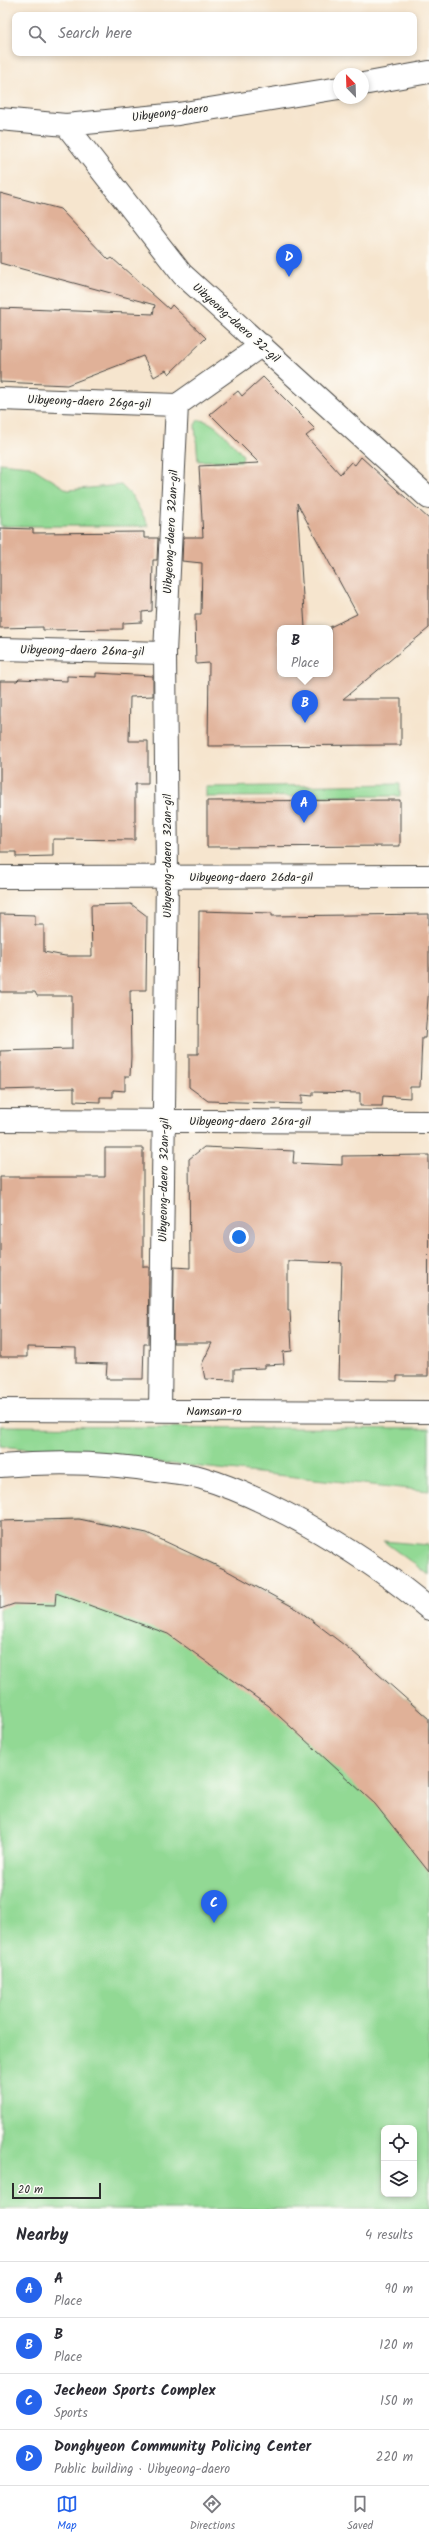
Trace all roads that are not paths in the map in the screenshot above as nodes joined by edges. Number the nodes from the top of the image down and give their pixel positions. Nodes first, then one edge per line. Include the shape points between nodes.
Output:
1 (429, 72) edge
2 (369, 83) edge
3 (333, 89) edge
4 (0, 119) edge
5 (66, 125) junction
6 (262, 345) junction
7 (0, 399) edge
8 (178, 405) junction
9 (429, 498) edge
10 (0, 649) edge
11 (165, 653) junction
12 (429, 876) edge
13 (0, 877) edge
14 (167, 878) junction
15 (0, 1120) edge
16 (166, 1121) junction
17 (429, 1122) edge
18 (0, 1410) edge
19 (160, 1411) junction
20 (429, 1412) edge
21 (0, 1466) edge
22 (429, 1609) edge

1 - 2 street
3 - 5 street, Uibyeong-daero via 178,114
4 - 5 street, Uibyeong-daero
5 - 6 street, Uibyeong-daero 32-gil via 182,274
6 - 8 street
6 - 9 street, Uibyeong-daero 32-gil
7 - 8 street, Uibyeong-daero 26ga-gil
8 - 11 street, Uibyeong-daero 32an-gil
10 - 11 street, Uibyeong-daero 26na-gil
11 - 14 street, Uibyeong-daero 32an-gil
12 - 14 street, Uibyeong-daero 26da-gil
13 - 14 street, Uibyeong-daero 26da-gil
14 - 16 street, Uibyeong-daero 32an-gil
15 - 16 street, Uibyeong-daero 26ra-gil
16 - 17 street, Uibyeong-daero 26ra-gil
16 - 19 street, Uibyeong-daero 32an-gil
18 - 19 street, Namsan-ro
19 - 20 street, Namsan-ro
21 - 22 street via 47,1462 116,1464 201,1478 267,1504 360,1556

